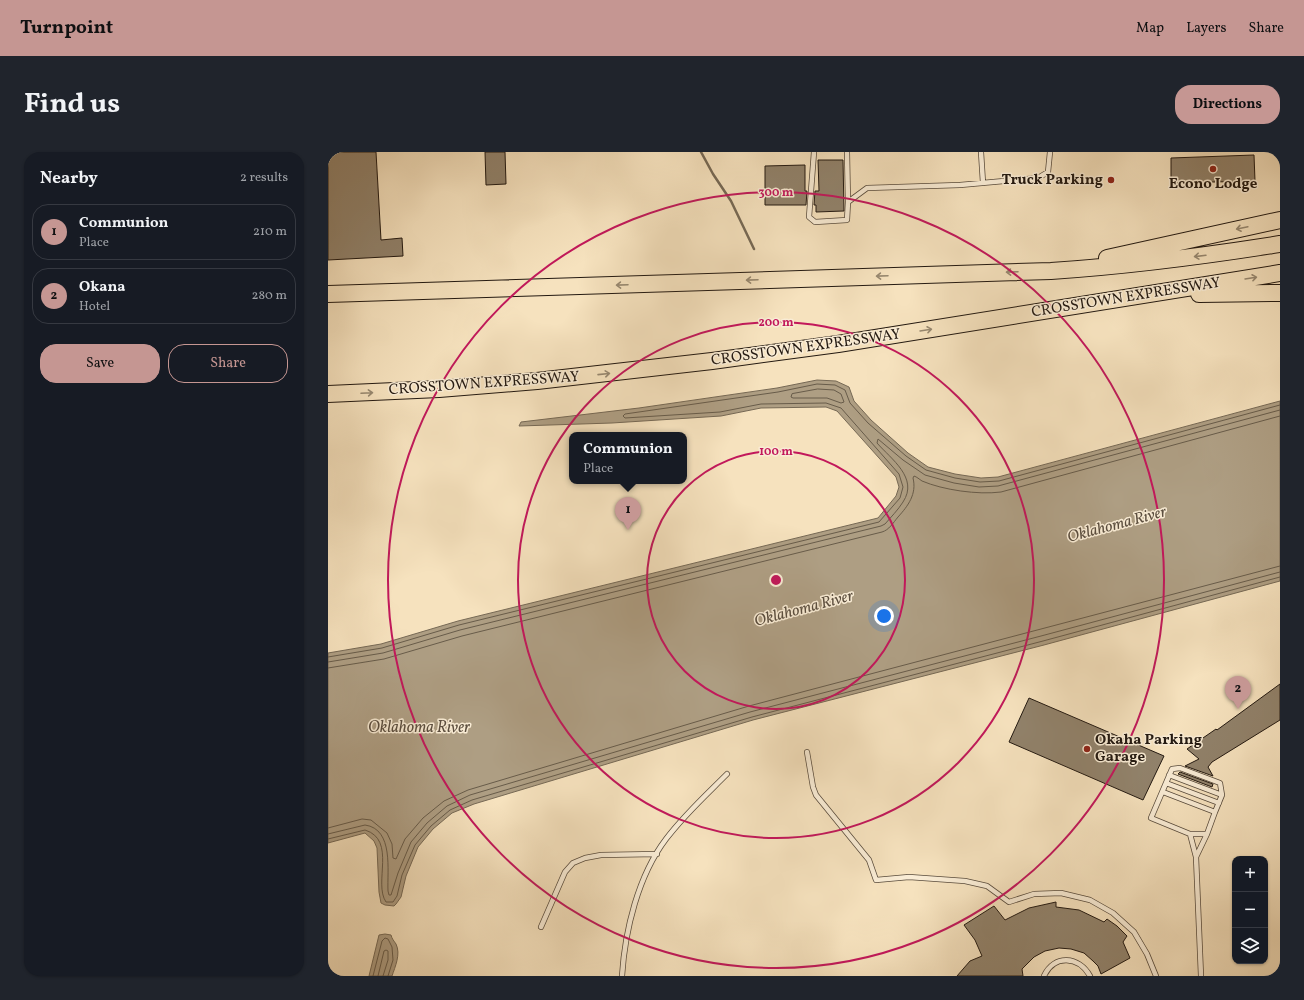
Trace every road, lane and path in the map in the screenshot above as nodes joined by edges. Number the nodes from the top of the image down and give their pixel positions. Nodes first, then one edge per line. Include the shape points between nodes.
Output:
1 (814, 152) edge
2 (847, 152) edge
3 (981, 152) edge
4 (1050, 152) edge
5 (983, 183) junction
6 (848, 202) junction
7 (1280, 220) edge
8 (1280, 244) edge
9 (1051, 271) junction
10 (1280, 273) edge
11 (1280, 293) edge
12 (328, 294) edge
13 (1144, 295) junction
14 (328, 394) edge
15 (807, 752) dead end
16 (727, 774) dead end
17 (1170, 775) junction
18 (1166, 783) junction
19 (1162, 792) junction
20 (1222, 795) junction
21 (1218, 803) junction
22 (1215, 812) junction
23 (1190, 834) junction
24 (1208, 834) junction
25 (657, 854) junction
26 (1196, 857) junction
27 (541, 927) dead end
28 (622, 976) edge
29 (1044, 976) edge
30 (1090, 976) edge
31 (1156, 976) edge
32 (1201, 976) edge

1 - 6 lane via 809,217 815,222 847,220
2 - 6 lane
3 - 5 lane
4 - 5 lane via 1048,172 1038,178
5 - 6 lane via 867,188
7 -> 9 highway
8 -> 9 highway, CROSSTOWN EXPRESSWAY via 1160,261
9 -> 12 highway, CROSSTOWN EXPRESSWAY
13 -> 10 highway, CROSSTOWN EXPRESSWAY
11 - 13 highway
14 -> 13 highway, CROSSTOWN EXPRESSWAY via 469,387 665,367 838,344
15 - 31 lane via 816,795 869,860 876,880 909,877 965,881 987,886 1010,902 1034,894 1061,893 1090,900 1113,913 1134,932
16 - 25 lane via 666,839
17 - 18 lane
17 - 20 lane
17 - 20 lane via 1172,769 1180,768 1220,783
18 - 19 lane
18 - 21 lane
19 - 22 lane
19 - 23 lane via 1151,818
20 - 21 lane
21 - 22 lane
22 - 24 lane
23 - 24 lane
23 - 26 lane
24 - 26 lane
25 - 27 lane via 601,855 585,858 573,864 565,872
25 - 28 lane via 647,870 632,914 623,957
26 - 32 lane
29 - 30 lane via 1049,968 1064,960 1080,964

